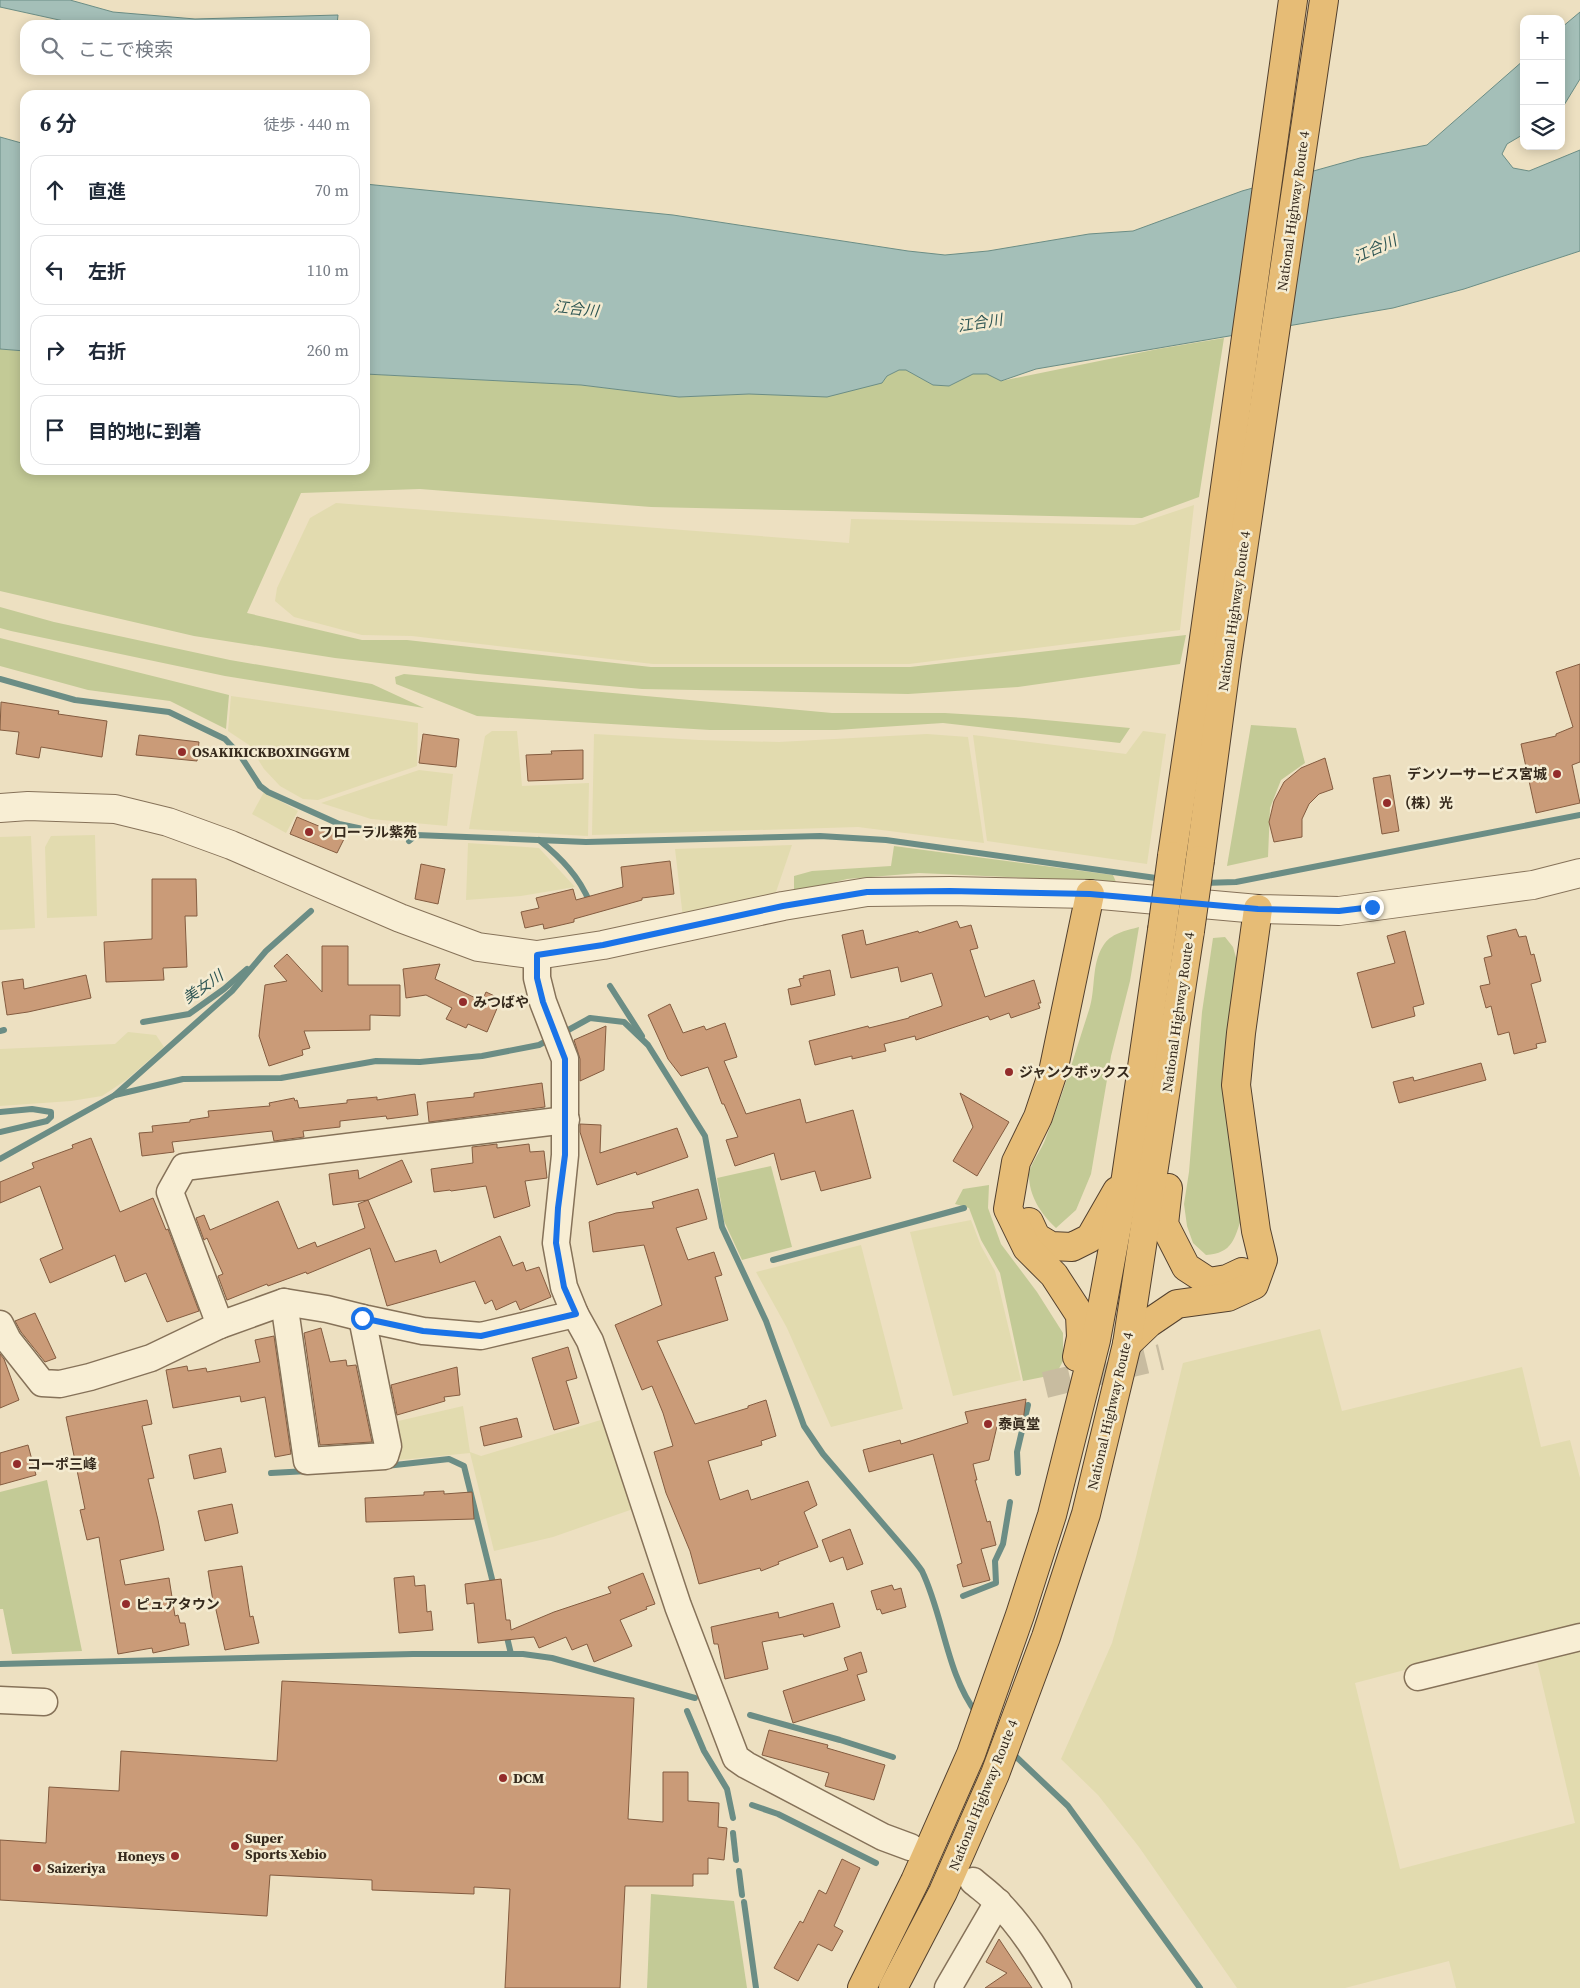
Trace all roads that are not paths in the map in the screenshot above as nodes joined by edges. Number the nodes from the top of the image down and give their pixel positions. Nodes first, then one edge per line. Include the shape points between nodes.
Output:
1 (1293, 0) edge
2 (1324, 0) edge
3 (1214, 659) junction
4 (0, 808) edge
5 (1580, 873) edge
6 (1090, 894) junction
7 (1258, 909) junction
8 (537, 955) junction
9 (1171, 1062) junction
10 (566, 1120) junction
11 (1016, 1162) junction
12 (1126, 1177) junction
13 (1256, 1231) junction
14 (284, 1302) junction
15 (576, 1314) junction
16 (362, 1318) junction
17 (0, 1324) edge
18 (220, 1325) junction
19 (1127, 1344) junction
20 (1052, 1515) junction
21 (1580, 1637) edge
22 (1418, 1677) dead end
23 (0, 1700) edge
24 (44, 1702) dead end
25 (910, 1847) dead end
26 (973, 1881) dead end
27 (998, 1902) junction
28 (862, 1988) edge
29 (893, 1988) edge
30 (948, 1988) edge
31 (1058, 1988) edge

1 - 3 highway, National Highway Route 4
2 - 3 highway, National Highway Route 4
3 - 9 highway, National Highway Route 4, bridge via 1200,860
3 - 12 highway, National Highway Route 4, bridge via 1172,856
4 - 8 street via 115,809 168,822 478,947
5 - 7 street via 1533,885 1339,911
6 - 7 street
6 - 8 street via 867,892 783,906 603,945
6 - 11 highway via 1054,1072 1038,1117
7 - 13 highway via 1236,1084
8 - 10 street via 537,978 565,1059
9 - 13 highway via 1176,1112 1164,1224 1186,1266 1209,1282 1228,1279 1245,1271
9 - 19 highway, National Highway Route 4
10 - 15 street via 556,1243 564,1287
10 - 18 street via 184,1167 170,1192
11 - 12 highway via 1021,1202 1036,1238 1052,1246 1072,1247 1090,1238
11 - 20 highway via 1008,1209 1028,1248 1054,1275 1080,1315 1081,1337 1053,1463
12 - 20 highway, National Highway Route 4 via 1096,1340
13 - 19 highway via 1263,1260 1254,1284 1228,1297 1177,1304 1149,1323
14 - 16 street
14 - 16 street via 307,1461 385,1456 388,1446
14 - 18 street
15 - 16 street via 481,1336 423,1331
15 - 25 street via 600,1367 678,1606 736,1758 883,1837
17 - 18 street via 8,1340 42,1383 60,1384 151,1358
19 - 29 highway, National Highway Route 4 via 1086,1514 1046,1637 995,1774 943,1892
20 - 28 highway, National Highway Route 4 via 971,1754
21 - 22 street
23 - 24 street
26 - 27 street
27 - 30 street
27 - 31 street via 1040,1957

